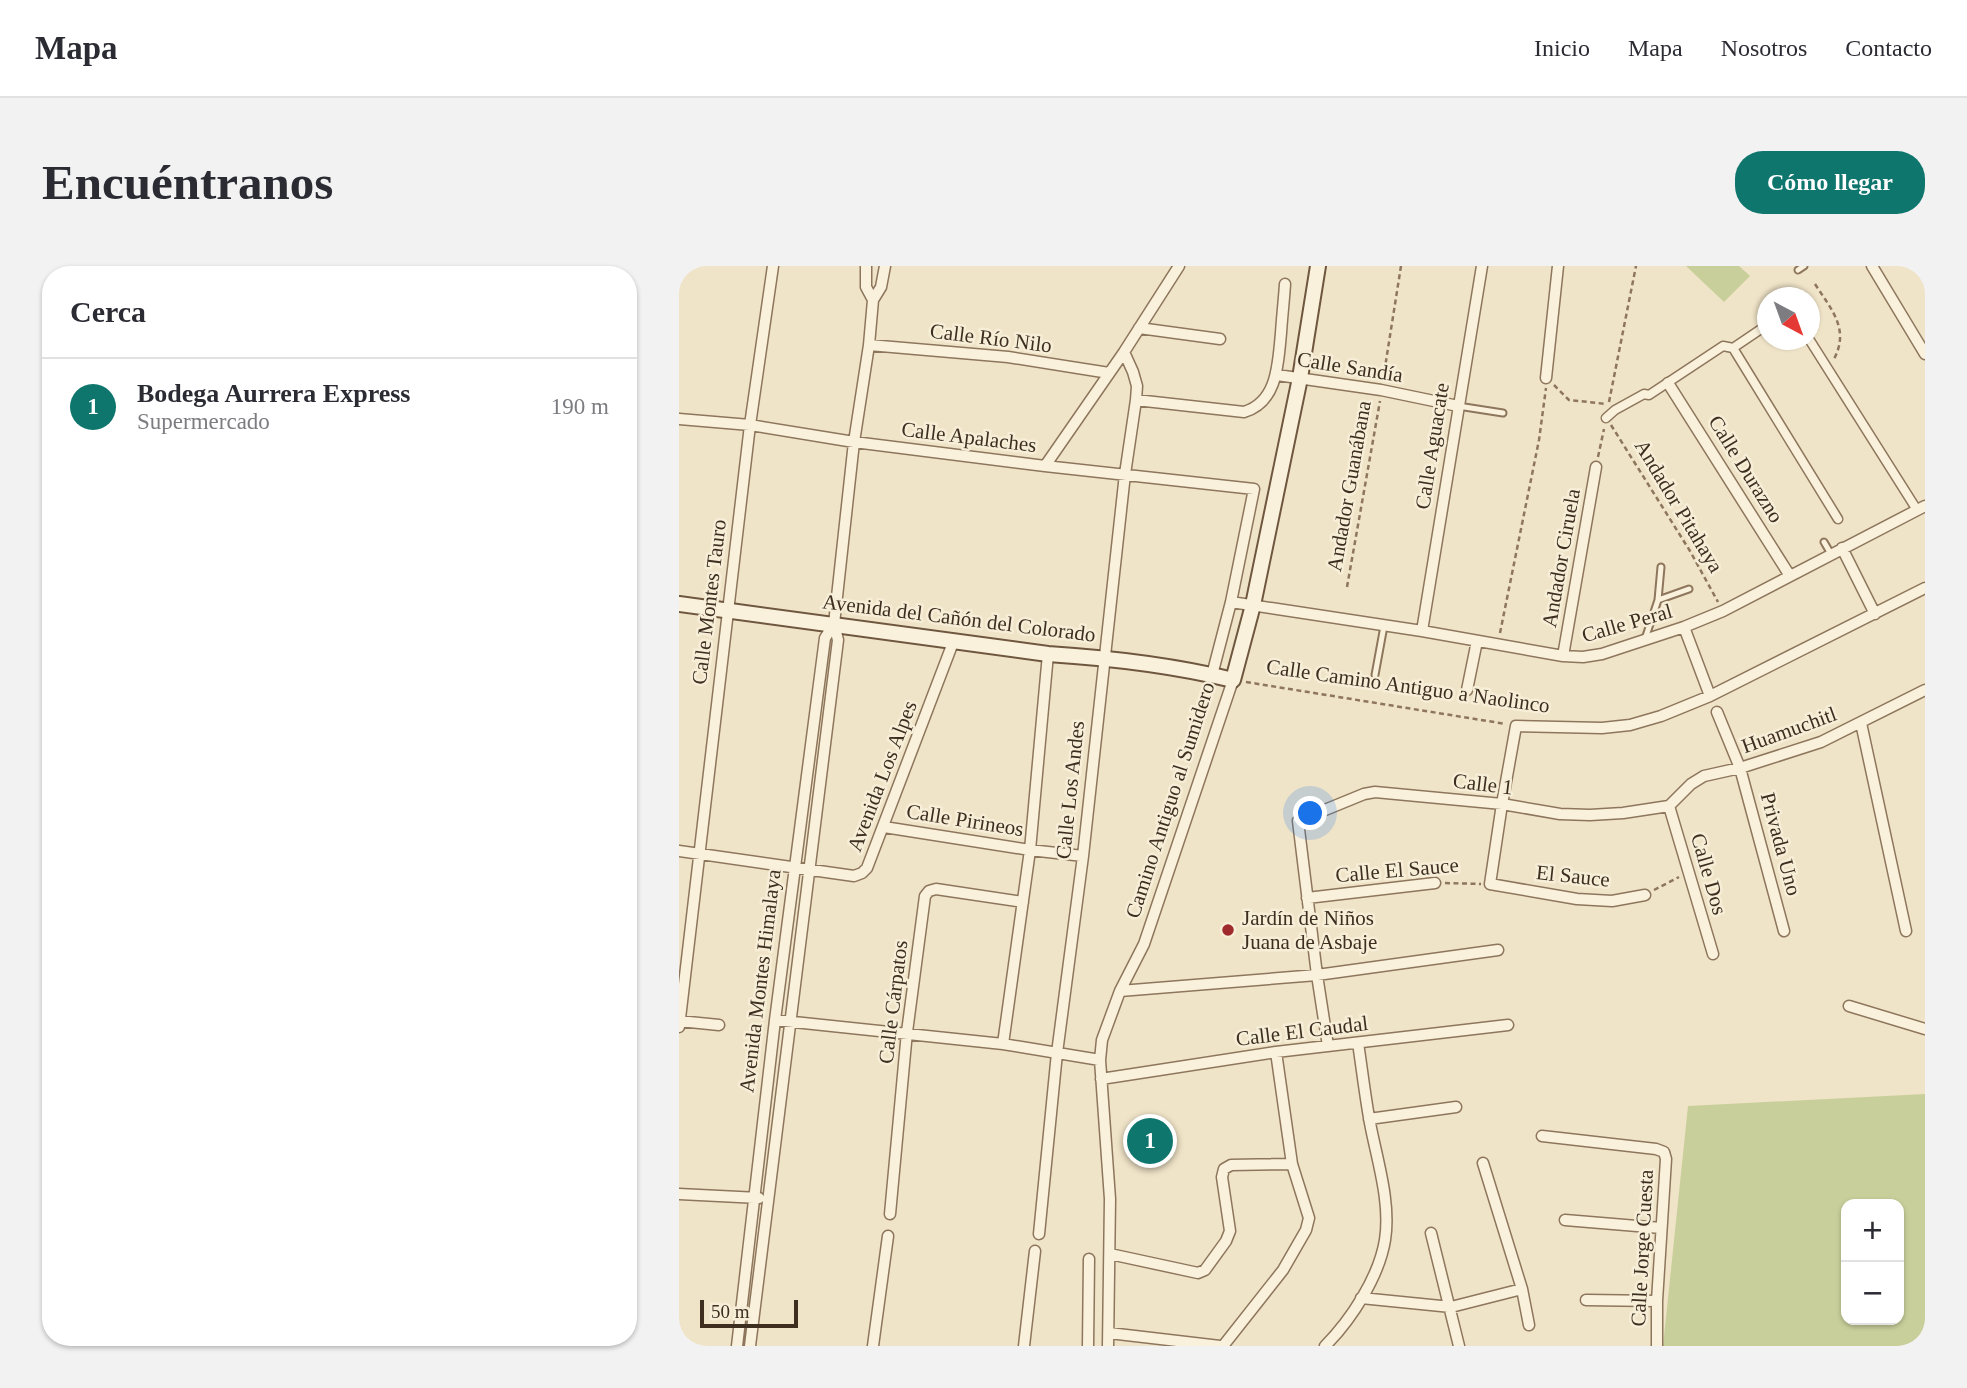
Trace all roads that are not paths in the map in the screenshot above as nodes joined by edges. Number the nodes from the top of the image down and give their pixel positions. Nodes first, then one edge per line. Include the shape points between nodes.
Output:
1 (680, 266) edge
2 (773, 266) edge
3 (866, 266) edge
4 (885, 266) edge
5 (1179, 266) edge
6 (1318, 266) edge
7 (1482, 266) edge
8 (1558, 266) edge
9 (1872, 266) edge
10 (679, 272) edge
11 (1285, 284) dead end
12 (873, 300) junction
13 (1139, 328) junction
14 (1757, 331) edge
15 (1220, 339) dead end
16 (869, 345) junction
17 (1733, 348) junction
18 (1816, 350) edge
19 (1124, 352) junction
20 (1925, 354) edge
21 (1109, 373) junction
22 (1277, 375) junction
23 (1300, 378) junction
24 (1546, 378) road end
25 (1668, 383) junction
26 (1136, 400) junction
27 (1458, 406) junction
28 (1503, 412) dead end
29 (1606, 418) road end
30 (679, 419) edge
31 (750, 425) junction
32 (855, 442) junction
33 (1045, 466) junction
34 (1596, 467) road end
35 (1125, 474) junction
36 (1921, 508) edge
37 (1838, 519) dead end
38 (1824, 542) dead end
39 (1842, 548) junction
40 (1831, 554) junction
41 (1661, 567) dead end
42 (1790, 576) junction
43 (1925, 588) edge
44 (1689, 589) dead end
45 (1658, 600) junction
46 (1231, 602) junction
47 (679, 604) edge
48 (1253, 605) junction
49 (727, 610) junction
50 (1875, 614) junction
51 (834, 624) junction
52 (1384, 626) junction
53 (1684, 627) junction
54 (1422, 631) junction
55 (1645, 639) junction
56 (954, 640) junction
57 (1477, 642) junction
58 (1048, 654) junction
59 (1563, 656) junction
60 (1103, 657) junction
61 (1212, 675) junction
62 (1375, 675) dead end
63 (1233, 680) junction
64 (1467, 690) dead end
65 (1925, 691) edge
66 (1710, 696) junction
67 (1717, 712) dead end
68 (1861, 723) junction
69 (1740, 768) junction
70 (1502, 804) junction
71 (1669, 806) junction
72 (884, 827) junction
73 (1030, 850) junction
74 (679, 851) edge
75 (700, 854) junction
76 (1083, 856) junction
77 (794, 866) junction
78 (809, 869) junction
79 (1435, 883) road end
80 (1645, 895) road end
81 (1307, 898) junction
82 (1023, 902) junction
83 (1784, 931) dead end
84 (1906, 931) dead end
85 (1498, 950) dead end
86 (1713, 954) dead end
87 (1317, 975) junction
88 (1120, 990) junction
89 (1849, 1006) dead end
90 (775, 1020) junction
91 (679, 1021) edge
92 (792, 1021) junction
93 (719, 1025) dead end
94 (1508, 1025) dead end
95 (679, 1027) edge
96 (1925, 1029) edge
97 (907, 1032) junction
98 (1358, 1043) junction
99 (1003, 1044) junction
100 (1328, 1046) junction
101 (1276, 1052) junction
102 (1058, 1053) junction
103 (1100, 1060) junction
104 (1101, 1079) junction
105 (1456, 1107) dead end
106 (1369, 1119) junction
107 (1542, 1136) dead end
108 (1483, 1163) dead end
109 (1292, 1164) junction
110 (679, 1194) edge
111 (753, 1198) junction
112 (769, 1199) junction
113 (890, 1214) dead end
114 (751, 1219) junction
115 (1565, 1220) dead end
116 (767, 1221) junction
117 (1661, 1228) junction
118 (1431, 1233) dead end
119 (1039, 1234) dead end
120 (888, 1236) dead end
121 (1035, 1251) dead end
122 (1111, 1254) junction
123 (1089, 1259) dead end
124 (1522, 1289) junction
125 (1361, 1298) junction
126 (1586, 1300) dead end
127 (1657, 1301) junction
128 (1451, 1307) junction
129 (1529, 1325) dead end
130 (1109, 1333) junction
131 (737, 1346) edge
132 (750, 1346) edge
133 (873, 1346) edge
134 (1024, 1346) edge
135 (1088, 1346) edge
136 (1108, 1346) edge
137 (1222, 1346) edge
138 (1325, 1346) edge
139 (1459, 1346) edge
140 (1657, 1346) edge

1 - 10 street
2 - 31 street, Calle Montes Tauro
3 - 12 street, Avenida Montes Himalaya via 866,287
4 - 12 street, Avenida Montes Himalaya
5 - 13 street
6 - 23 main road, Camino Antiguo al Sumidero
7 - 27 street, Calle Aguacate
8 - 24 street
9 - 20 street
11 - 22 street
12 - 16 street, Avenida Montes Himalaya
13 - 15 street
13 - 19 street
14 - 17 street
16 - 21 street, Calle Río Nilo via 1008,357
16 - 32 street, Avenida Montes Himalaya
17 - 25 street via 1723,346
17 - 37 street
18 - 36 street
19 - 21 street
19 - 26 street, Calle Los Andes via 1135,379
21 - 33 street
22 - 23 street, Calle Sandía
22 - 26 street via 1268,395 1244,412
23 - 27 street, Calle Sandía
23 - 48 main road, Camino Antiguo al Sumidero
25 - 29 street
25 - 42 street, Calle Durazno
26 - 35 street, Calle Los Andes
27 - 28 lane
27 - 54 street, Calle Aguacate
30 - 31 street, Calle Apalaches
31 - 32 street, Calle Apalaches
31 - 49 street, Calle Montes Tauro
32 - 33 street, Calle Apalaches
32 - 51 street, Avenida Montes Himalaya
33 - 35 street, Calle Apalaches
34 - 59 street, Andador Ciruela
35 - 46 street, Calle Apalaches via 1254,489
35 - 60 street, Calle Los Andes
36 - 39 street, Calle Peral
38 - 40 lane
39 - 40 street, Calle Peral
39 - 50 street
40 - 42 street, Calle Peral
41 - 45 lane
42 - 53 street, Calle Peral
43 - 50 street, Calle Camino Antiguo a Naolinco
44 - 45 lane
45 - 55 lane
46 - 48 street, Calle Peral
46 - 61 street
47 - 49 main road, Avenida del Cañón del Colorado
48 - 52 street, Calle Peral
48 - 63 main road, Camino Antiguo al Sumidero
49 - 51 main road, Avenida del Cañón del Colorado
49 - 75 street, Calle Montes Tauro
50 - 66 street, Calle Camino Antiguo a Naolinco
51 - 56 main road, Avenida del Cañón del Colorado
51 - 77 street, Avenida Montes Himalaya via 825,638
51 - 78 street, Avenida Montes Himalaya via 838,640
52 - 54 street, Calle Peral
52 - 62 lane
53 - 55 street, Calle Peral
53 - 66 street
54 - 57 street, Calle Peral
55 - 59 street, Calle Peral via 1602,654
56 - 58 main road, Avenida del Cañón del Colorado
56 - 72 street, Avenida Los Alpes
57 - 59 street, Calle Peral
57 - 64 street
58 - 60 main road, Avenida del Cañón del Colorado
58 - 73 street, Calle Los Andes
60 - 61 main road, Avenida del Cañón del Colorado
60 - 76 street, Calle Los Andes
61 - 63 main road, Avenida del Cañón del Colorado
63 - 88 street, Camino Antiguo al Sumidero via 1144,944
65 - 68 street, Huamuchitl
66 - 70 street, Calle Camino Antiguo a Naolinco via 1630,725 1516,726
67 - 69 street, Privada Uno
68 - 69 street, Huamuchitl via 1821,742
68 - 84 street
69 - 71 street, Huamuchitl via 1704,776
69 - 83 street, Privada Uno
70 - 71 street, Calle 1 via 1590,815
70 - 80 street, El Sauce via 1490,884 1577,899 1612,901
70 - 81 street, Calle 1 via 1375,792 1298,821
71 - 86 street, Calle Dos
72 - 73 street, Calle Pirineos
72 - 78 street, Avenida Los Alpes via 862,873 855,876
73 - 76 street, Calle Pirineos
73 - 82 street, Calle Los Andes
74 - 75 street
75 - 77 street
75 - 91 street, Calle Montes Tauro
76 - 102 street, Calle Los Andes
77 - 78 street
77 - 90 street, Avenida Montes Himalaya
78 - 92 street, Avenida Montes Himalaya
79 - 81 street, Calle El Sauce
81 - 87 street
82 - 97 street, Calle Cárpatos via 929,891
82 - 99 street, Calle Los Andes
85 - 87 street
87 - 88 street
87 - 100 street
88 - 103 street, Camino Antiguo al Sumidero via 1102,1040
89 - 96 street
90 - 92 street
90 - 111 street, Avenida Montes Himalaya
91 - 93 street
91 - 95 street, Calle Montes Tauro
92 - 97 street
92 - 112 street, Avenida Montes Himalaya
94 - 98 street, Calle El Caudal
97 - 99 street
97 - 113 street, Calle Cárpatos
98 - 100 street, Calle El Caudal
98 - 106 street
99 - 102 street
100 - 101 street, Calle El Caudal
101 - 104 street, Calle El Caudal
101 - 109 street
102 - 103 street
102 - 119 street, Calle Los Andes
103 - 104 street, Camino Antiguo al Sumidero
104 - 122 street, Camino Antiguo al Sumidero
105 - 106 street
106 - 125 street via 1386,1207 1385,1239 1378,1267
107 - 117 street, Calle Jorge Cuesta via 1664,1152
108 - 124 street
109 - 122 street via 1224,1169 1221,1177 1230,1231 1205,1270 1198,1273
109 - 137 street via 1309,1218 1306,1230 1283,1270
110 - 111 street
111 - 112 street
111 - 114 street, Avenida Montes Himalaya
112 - 116 street, Avenida Montes Himalaya
114 - 116 street
114 - 131 street, Avenida Montes Himalaya
115 - 117 street
116 - 132 street, Avenida Montes Himalaya
117 - 127 street, Calle Jorge Cuesta
118 - 128 street
120 - 133 street
121 - 134 street
122 - 130 street, Camino Antiguo al Sumidero
123 - 135 street
124 - 128 street
124 - 129 street
125 - 128 street
125 - 138 street
126 - 127 street
127 - 140 street, Calle Jorge Cuesta
128 - 139 street
130 - 136 street, Camino Antiguo al Sumidero
130 - 137 street

